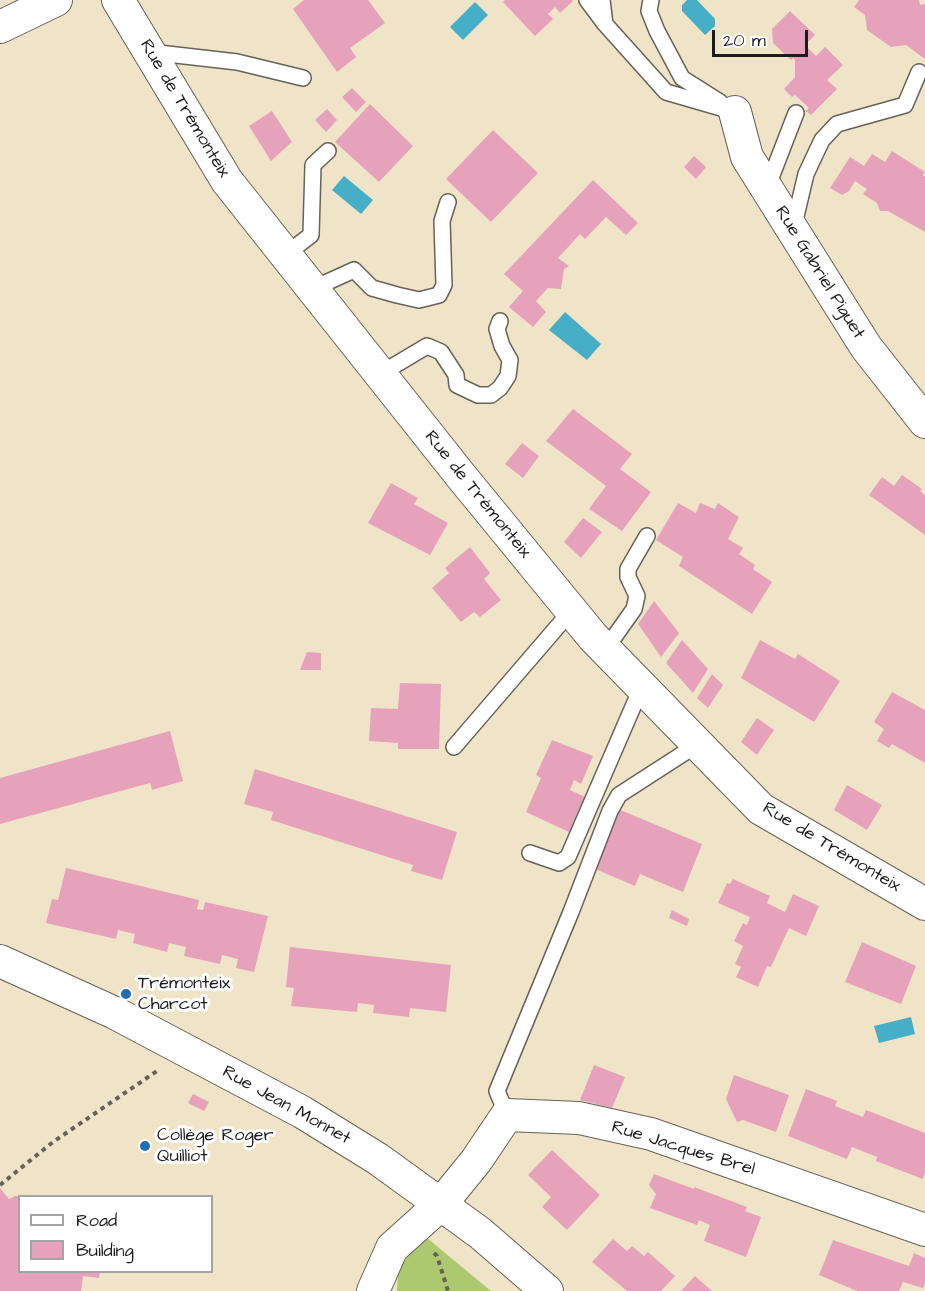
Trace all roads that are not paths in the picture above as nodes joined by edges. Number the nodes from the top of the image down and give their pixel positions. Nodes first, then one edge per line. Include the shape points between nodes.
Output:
1 (56, 0) edge
2 (118, 0) edge
3 (587, 0) edge
4 (602, 0) edge
5 (651, 0) edge
6 (605, 24) junction
7 (0, 27) edge
8 (150, 52) junction
9 (919, 72) dead end
10 (303, 78) dead end
11 (735, 112) junction
12 (796, 113) dead end
13 (327, 151) dead end
14 (767, 188) junction
15 (448, 201) dead end
16 (793, 230) junction
17 (285, 255) junction
18 (312, 289) junction
19 (500, 321) dead end
20 (380, 374) junction
21 (925, 422) edge
22 (647, 536) dead end
23 (571, 611) junction
24 (605, 650) junction
25 (642, 686) junction
26 (698, 744) junction
27 (454, 747) dead end
28 (530, 853) dead end
29 (925, 903) edge
30 (0, 961) edge
31 (507, 1115) junction
32 (441, 1204) junction
33 (925, 1230) edge
34 (373, 1291) edge
35 (547, 1291) edge

1 - 7 street
2 - 8 street, Rue de Trémonteix
3 - 6 lane
4 - 6 lane
5 - 11 lane via 650,11 657,31 682,78
6 - 11 lane via 666,92
8 - 10 lane via 237,62
8 - 17 street, Rue de Trémonteix via 227,181
9 - 16 lane via 905,105 837,124 822,140 806,174
11 - 14 street, Rue Gabriel Piguet via 747,157
12 - 14 lane
13 - 17 lane via 313,165 311,235
14 - 16 street, Rue Gabriel Piguet
15 - 18 lane via 442,221 444,285 439,295 419,300 372,288 354,270
16 - 21 street, Rue Gabriel Piguet via 866,347
17 - 18 street, Rue de Trémonteix
18 - 20 street, Rue de Trémonteix
19 - 20 lane via 497,329 510,360 500,388 491,395 478,395 457,385 456,375 441,352 427,346
20 - 23 street, Rue de Trémonteix
22 - 24 lane via 628,569 638,596 634,609
23 - 24 street, Rue de Trémonteix
23 - 27 lane
24 - 25 street, Rue de Trémonteix
25 - 26 street, Rue de Trémonteix
25 - 28 lane via 568,857 559,863
26 - 29 street, Rue de Trémonteix via 761,809
26 - 31 lane via 620,795 610,811 497,1091
30 - 32 street, Rue Jean Monnet via 115,1013 302,1112
31 - 32 street
31 - 33 street, Rue Jacques Brel via 579,1118 651,1134
32 - 34 street via 392,1248
32 - 35 street, Rue Jean Monnet

